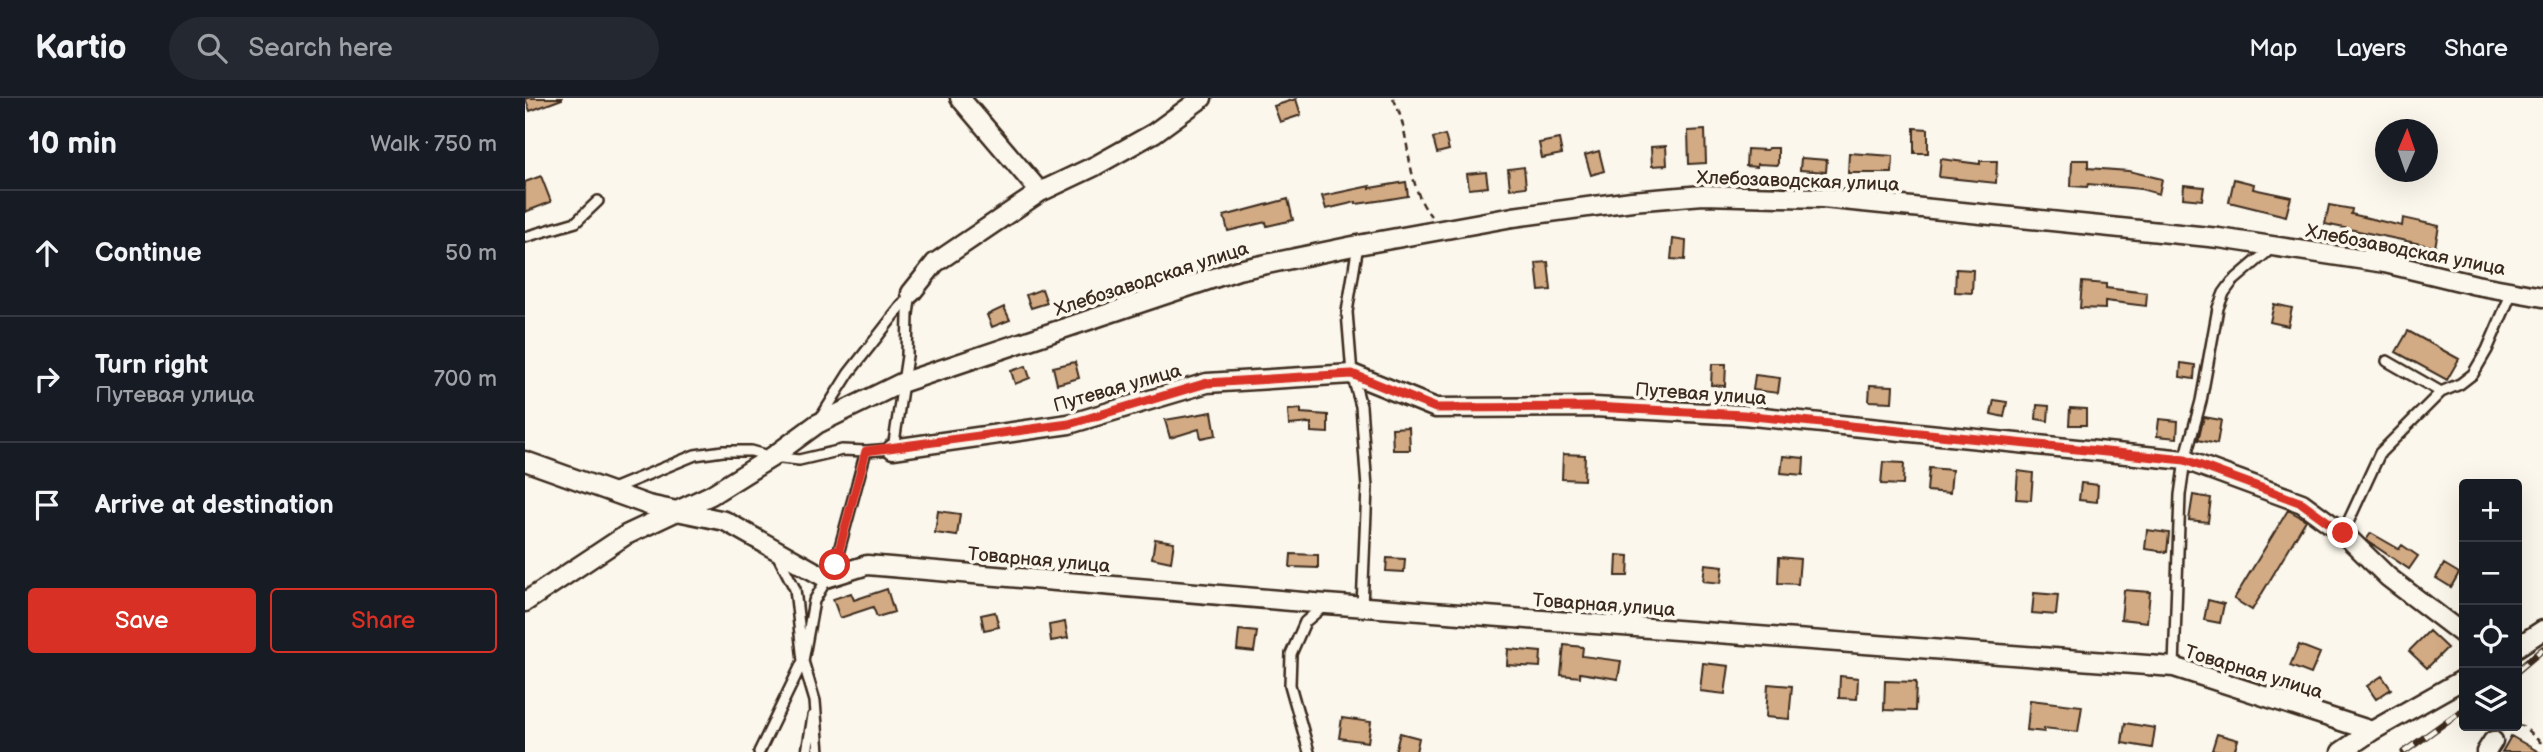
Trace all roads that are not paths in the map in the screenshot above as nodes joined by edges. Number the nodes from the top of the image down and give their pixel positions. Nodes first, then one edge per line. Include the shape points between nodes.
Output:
1 (960, 98) edge
2 (1202, 98) edge
3 (1040, 191) junction
4 (598, 201) dead end
5 (525, 237) edge
6 (1357, 245) junction
7 (2274, 246) junction
8 (2512, 292) junction
9 (911, 293) junction
10 (2543, 297) edge
11 (2387, 361) dead end
12 (1352, 374) junction
13 (901, 383) junction
14 (2441, 392) junction
15 (817, 424) junction
16 (893, 449) junction
17 (866, 451) junction
18 (772, 457) junction
19 (2185, 460) junction
20 (525, 461) edge
21 (609, 490) junction
22 (680, 511) junction
23 (2343, 533) junction
24 (774, 549) junction
25 (825, 578) junction
26 (525, 602) edge
27 (1326, 604) junction
28 (1362, 607) junction
29 (2543, 630) edge
30 (2459, 631) edge
31 (2522, 644) edge
32 (803, 661) junction
33 (2174, 667) junction
34 (2459, 682) edge
35 (815, 701) junction
36 (2372, 731) junction
37 (759, 752) edge
38 (807, 752) edge
39 (819, 752) edge
40 (1309, 752) edge
41 (2341, 752) edge

1 - 3 street
2 - 3 street via 1154,133
3 - 9 street via 935,263
4 - 5 lane via 576,222
6 - 7 street, Хлебозаводская улица via 1513,217 1703,195 1823,198 1936,208
6 - 12 lane via 1347,312
6 - 13 street, Хлебозаводская улица via 1238,270
7 - 8 street, Хлебозаводская улица via 2385,262
7 - 19 lane via 2224,293
8 - 10 street, Хлебозаводская улица
8 - 14 lane via 2473,374
9 - 13 lane
9 - 15 lane via 849,373
11 - 14 lane
12 - 16 street, Путевая улица via 1207,383 1069,424
12 - 19 street, Путевая улица via 1436,408 1594,407 1743,415
12 - 28 lane via 1361,406 1367,488
13 - 15 street, Хлебозаводская улица
13 - 16 lane
14 - 23 lane via 2381,453
15 - 18 street, Хлебозаводская улица
16 - 17 lane
17 - 18 lane via 842,450 799,460
17 - 25 lane via 835,565
18 - 21 lane via 751,451 695,456
18 - 22 street, Хлебозаводская улица
19 - 23 street, Путевая улица via 2302,503
19 - 33 lane
20 - 21 street
21 - 22 street
22 - 24 street via 725,521
22 - 26 street, Хлебозаводская улица via 626,535
23 - 30 street, Путевая улица via 2388,577
24 - 25 street
24 - 32 lane via 795,589
25 - 27 street, Товарная улица via 867,565
25 - 32 lane via 814,601
27 - 28 street, Товарная улица
27 - 40 lane via 1305,622 1291,654 1290,685
28 - 33 street, Товарная улица
29 - 31 street
32 - 35 lane
32 - 37 lane
33 - 36 street, Товарная улица
34 - 36 street
35 - 38 lane
35 - 39 lane
36 - 41 street

